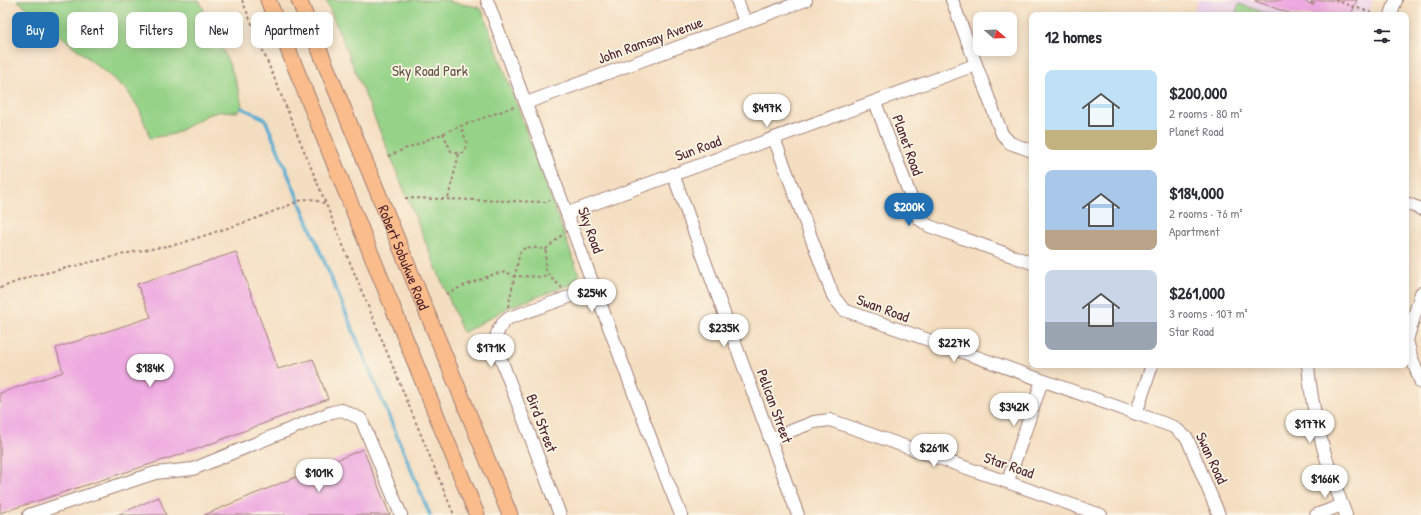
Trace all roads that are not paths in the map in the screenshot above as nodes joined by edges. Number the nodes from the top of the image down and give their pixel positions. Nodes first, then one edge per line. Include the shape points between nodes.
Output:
1 (268, 0) edge
2 (299, 0) edge
3 (488, 0) edge
4 (737, 0) edge
5 (806, 0) edge
6 (952, 0) edge
7 (1396, 0) edge
8 (1392, 12) edge
9 (745, 22) junction
10 (975, 66) junction
11 (875, 102) junction
12 (523, 104) junction
13 (774, 138) junction
14 (1029, 150) edge
15 (673, 174) junction
16 (1409, 204) edge
17 (1421, 209) edge
18 (568, 213) junction
19 (1029, 262) edge
20 (595, 288) junction
21 (1421, 293) edge
22 (1409, 333) edge
23 (1409, 348) edge
24 (1151, 368) edge
25 (1308, 368) edge
26 (1042, 381) junction
27 (1421, 383) edge
28 (1136, 414) junction
29 (770, 439) junction
30 (1008, 482) junction
31 (1344, 510) edge
32 (29, 515) edge
33 (401, 515) edge
34 (477, 515) edge
35 (510, 515) edge
36 (560, 515) edge
37 (681, 515) edge
38 (798, 515) edge
39 (1101, 515) edge
40 (1219, 515) edge
41 (1316, 515) edge

1 - 34 main road, Robert Sobukwe Road
2 - 35 main road, Robert Sobukwe Road
3 - 12 street, Sky Road
4 - 9 street
5 - 9 street, John Ramsay Avenue
6 - 10 street
7 - 8 street
9 - 12 street, John Ramsay Avenue
10 - 11 street, Sun Road
10 - 14 street via 1002,134 1010,143
11 - 13 street, Sun Road
11 - 19 street, Planet Road via 919,220 929,226
12 - 18 street, Sky Road
13 - 15 street, Sun Road
13 - 26 street, Swan Road via 829,287 839,306 852,314
15 - 18 street, Sun Road
15 - 29 street, Pelican Street
16 - 17 street
18 - 20 street, Sky Road
20 - 36 street, Bird Street via 509,318 498,329 496,346
20 - 37 street, Sky Road
21 - 22 street
23 - 27 street
24 - 28 street
25 - 31 street via 1319,434
26 - 28 street, Swan Road
26 - 30 street
28 - 40 street, Swan Road via 1174,427 1187,438
29 - 30 street, Star Road via 814,422 830,420
29 - 38 street, Pelican Street
30 - 39 street, Star Road
31 - 41 street
32 - 33 street via 155,473 193,469 342,410 361,419

